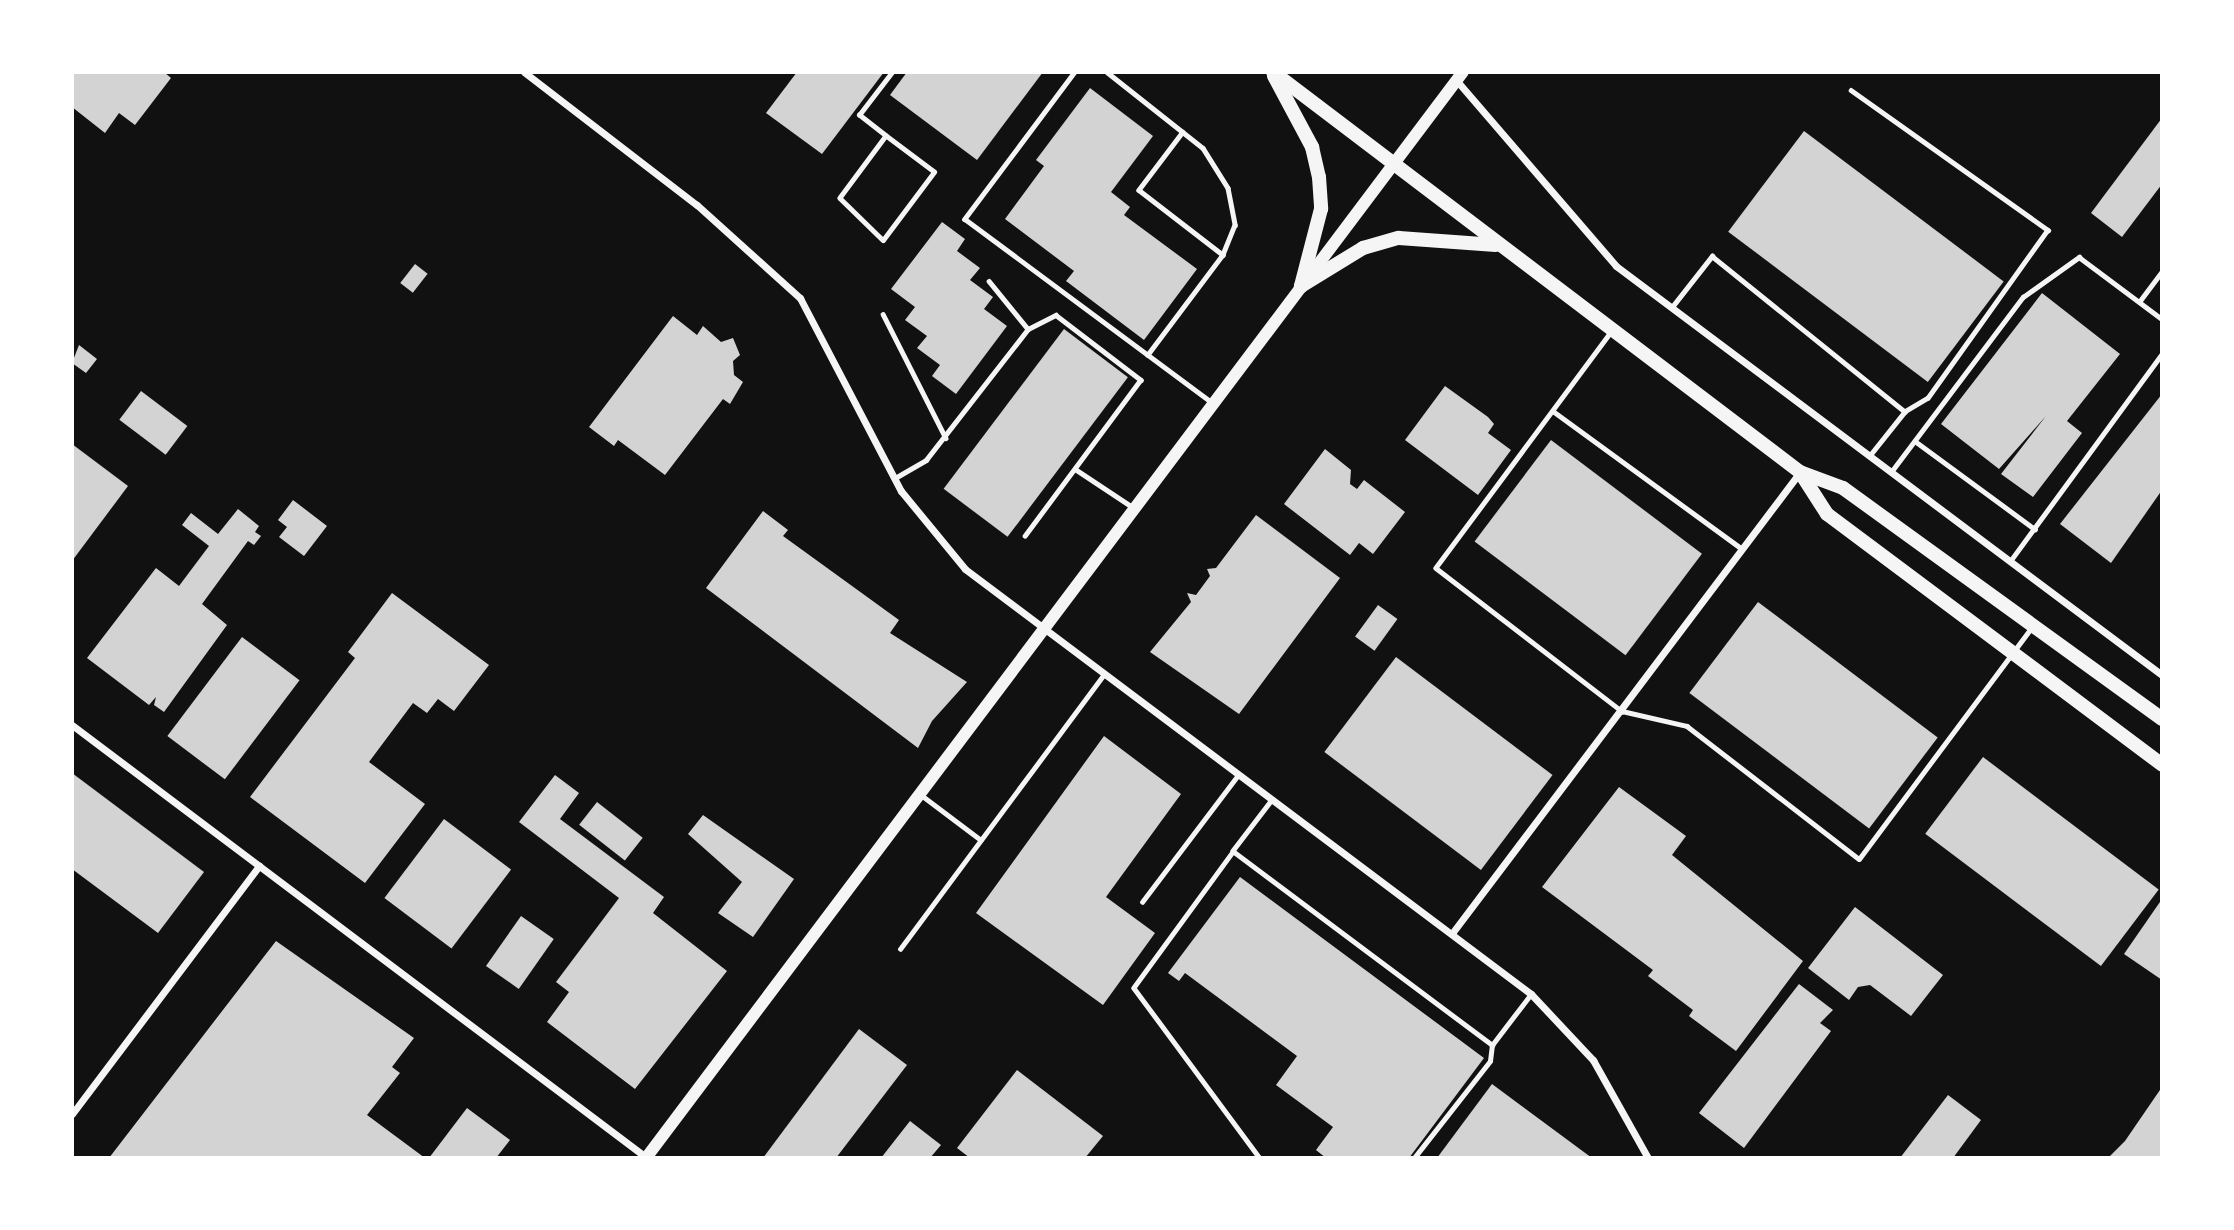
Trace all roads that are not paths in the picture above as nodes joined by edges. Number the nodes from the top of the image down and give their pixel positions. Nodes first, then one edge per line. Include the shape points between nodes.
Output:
1 (524, 72) edge
2 (892, 72) edge
3 (1075, 72) edge
4 (1107, 72) edge
5 (1272, 72) edge
6 (1460, 76) edge
7 (1851, 90) dead end
8 (1183, 131) junction
9 (886, 135) junction
10 (1393, 163) junction
11 (1505, 248) junction
12 (1223, 255) junction
13 (2162, 271) edge
14 (989, 281) dead end
15 (1301, 286) junction
16 (2139, 302) junction
17 (1671, 307) junction
18 (883, 314) dead end
19 (2162, 319) edge
20 (1028, 329) junction
21 (1612, 330) junction
22 (2162, 354) edge
23 (1147, 355) junction
24 (1213, 403) junction
25 (1553, 411) junction
26 (1905, 412) junction
27 (946, 438) junction
28 (1915, 441) junction
29 (1870, 456) junction
30 (1075, 468) junction
31 (1800, 472) junction
32 (1891, 472) junction
33 (895, 478) junction
34 (1135, 508) junction
35 (2035, 529) junction
36 (1025, 536) dead end
37 (1742, 550) junction
38 (2011, 560) junction
39 (2033, 626) junction
40 (1041, 632) junction
41 (2013, 653) junction
42 (2162, 675) edge
43 (1103, 676) junction
44 (1622, 711) junction
45 (2162, 719) edge
46 (72, 725) edge
47 (2162, 765) edge
48 (1238, 775) junction
49 (919, 793) junction
50 (1272, 800) junction
51 (981, 840) junction
52 (1233, 851) junction
53 (259, 866) junction
54 (1142, 902) dead end
55 (1453, 932) junction
56 (900, 949) dead end
57 (1531, 994) junction
58 (1492, 1045) junction
59 (72, 1114) edge
60 (647, 1158) edge
61 (1260, 1158) edge
62 (1414, 1158) edge
63 (1648, 1158) edge

1 - 33 street via 697,205 800,298
2 - 9 lane via 859,115
3 - 23 lane via 965,219
4 - 8 lane
5 - 10 main road
5 - 15 main road via 1312,147 1319,177 1321,209
6 - 10 street
6 - 17 street via 1592,242
7 - 26 lane via 2048,230 1928,398
8 - 12 lane via 1203,148 1228,188 1235,225
8 - 12 lane via 1139,190
9 - 9 lane via 934,172 883,240 840,198
10 - 11 main road
10 - 15 street
11 - 15 main road via 1399,238 1363,247
11 - 21 main road
12 - 23 lane
13 - 16 lane
14 - 20 lane
15 - 24 street
16 - 19 lane
16 - 28 lane via 2079,257 2023,297
17 - 26 lane via 1712,257
17 - 29 street
18 - 27 lane
20 - 27 lane
20 - 30 lane via 1056,315 1141,380
21 - 25 lane
21 - 31 main road
22 - 35 lane
23 - 24 lane
24 - 34 street
25 - 37 lane
25 - 44 lane via 1436,568
26 - 29 lane
27 - 33 lane via 926,460
28 - 32 lane
28 - 35 lane
29 - 32 street
30 - 34 lane
30 - 36 lane
31 - 37 street
31 - 39 main road via 1843,488
31 - 41 main road via 1827,514
32 - 38 street
33 - 40 street via 933,537
34 - 40 street
35 - 38 lane
37 - 44 street
38 - 42 street
39 - 41 lane
39 - 45 main road
40 - 43 street
40 - 49 street
41 - 44 lane via 1859,859 1686,726
41 - 47 main road
43 - 48 street
43 - 51 lane
44 - 55 street
46 - 53 street
48 - 50 street
48 - 54 lane
49 - 51 lane
49 - 60 street
50 - 52 lane
50 - 55 street
51 - 56 lane
52 - 58 lane
52 - 61 lane via 1134,988
53 - 59 street
53 - 60 street
55 - 57 street
57 - 58 lane
57 - 63 street via 1592,1060
58 - 62 lane via 1490,1061

